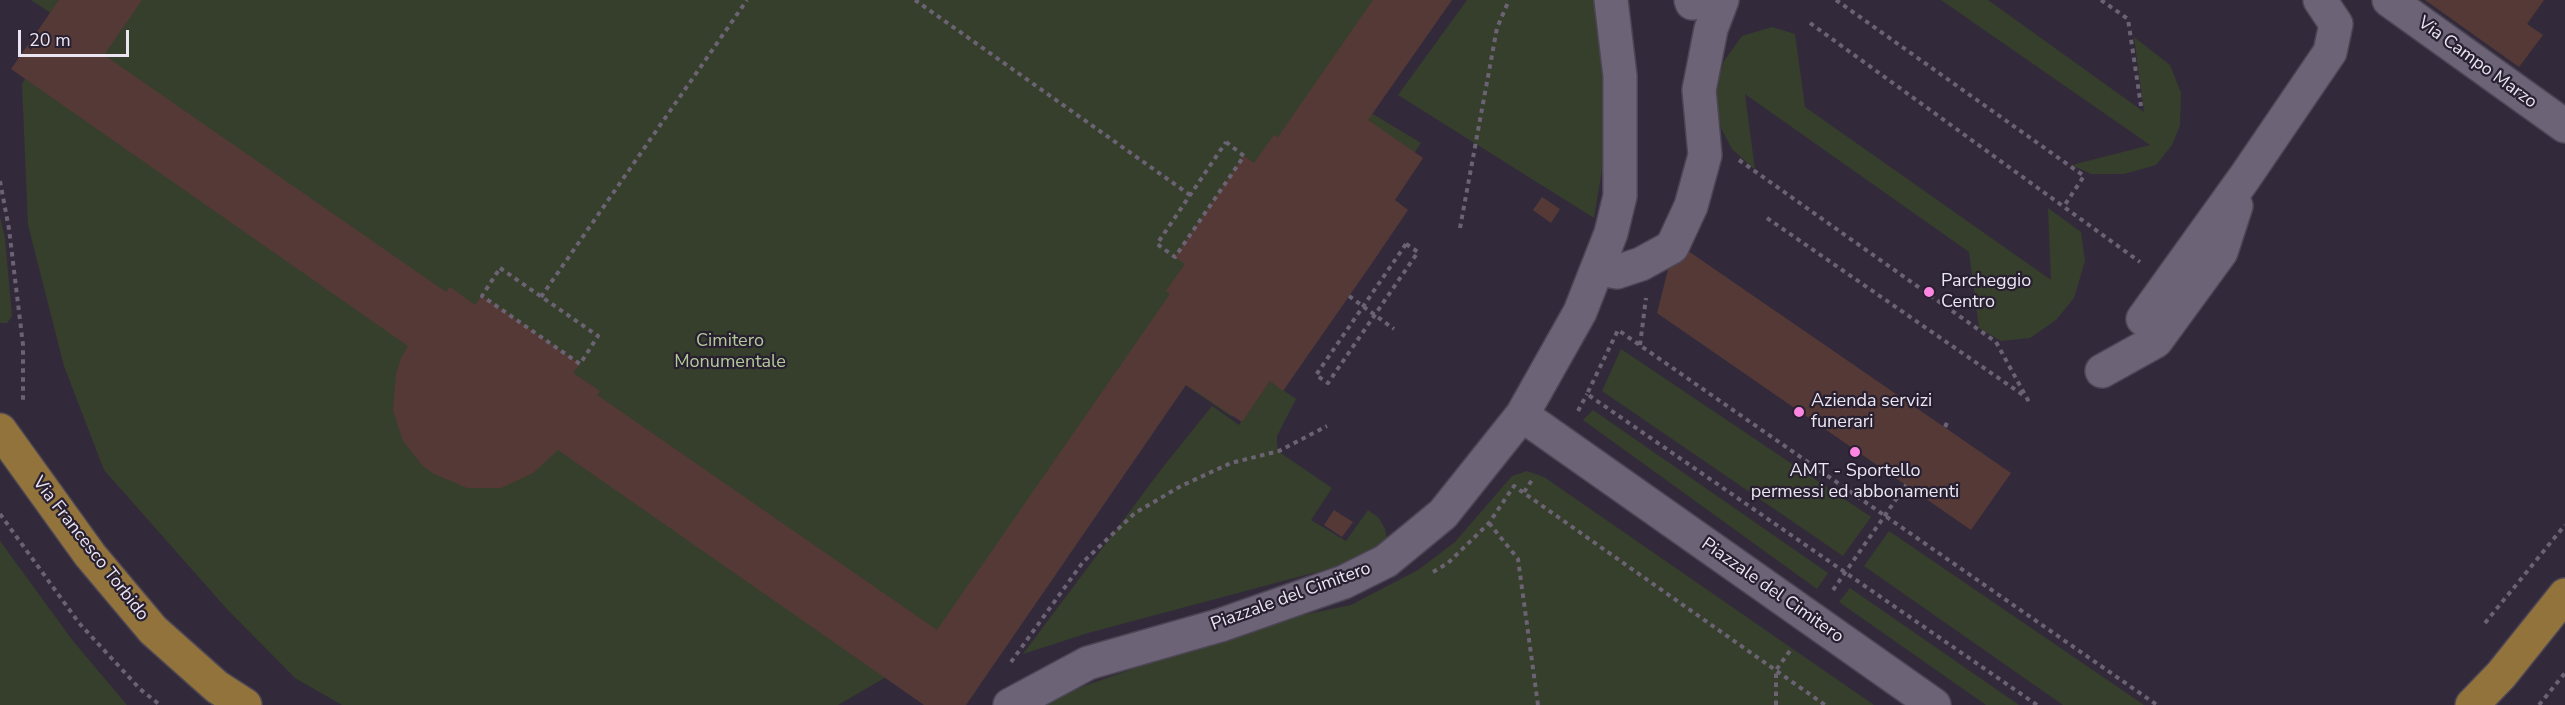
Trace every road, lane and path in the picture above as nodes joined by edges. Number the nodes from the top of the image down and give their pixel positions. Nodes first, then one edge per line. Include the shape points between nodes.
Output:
1 (747, 0) edge
2 (915, 0) edge
3 (1509, 0) edge
4 (1611, 0) edge
5 (1836, 0) edge
6 (2101, 0) edge
7 (2320, 0) edge
8 (2389, 0) edge
9 (1702, 1) edge
10 (1810, 23) dead end
11 (2141, 106) dead end
12 (2565, 126) edge
13 (1731, 154) dead end
14 (2245, 177) junction
15 (0, 181) edge
16 (1190, 195) junction
17 (2064, 206) junction
18 (1767, 218) dead end
19 (1460, 228) dead end
20 (2141, 262) dead end
21 (1599, 269) junction
22 (1647, 290) dead end
23 (1349, 296) dead end
24 (541, 297) junction
25 (1363, 306) junction
26 (1375, 315) junction
27 (2143, 319) dead end
28 (1394, 329) dead end
29 (1640, 345) junction
30 (2102, 371) dead end
31 (1587, 394) junction
32 (2025, 396) junction
33 (2029, 402) dead end
34 (1522, 415) junction
35 (1574, 420) dead end
36 (1948, 421) dead end
37 (1327, 426) dead end
38 (1945, 427) dead end
39 (0, 430) edge
40 (23, 462) junction
41 (1534, 477) dead end
42 (1906, 485) dead end
43 (1524, 492) junction
44 (0, 514) edge
45 (1886, 516) junction
46 (1489, 523) junction
47 (2565, 525) edge
48 (1845, 574) junction
49 (1424, 577) dead end
50 (1832, 592) dead end
51 (2565, 595) edge
52 (2485, 623) dead end
53 (1794, 645) dead end
54 (1007, 667) dead end
55 (1776, 670) junction
56 (2565, 673) edge
57 (160, 705) edge
58 (245, 705) edge
59 (1010, 705) edge
60 (1538, 705) edge
61 (1776, 705) edge
62 (1825, 705) edge
63 (1934, 705) edge
64 (2037, 705) edge
65 (2157, 705) edge
66 (2472, 705) edge
67 (2539, 705) edge

1 - 24 path
2 - 16 path
3 - 19 path via 1497,28
4 - 21 street, Piazzale del Cimitero via 1620,76 1620,196
5 - 17 path via 2084,176
6 - 11 path via 2128,19
7 - 14 street via 2336,24 2330,52
8 - 12 street, Via Campo Marzo
9 - 21 street via 1711,29 1699,90 1705,154 1691,206 1672,247 1617,272
10 - 17 path
13 - 32 path via 1996,342
14 - 27 street
14 - 30 street via 2221,252 2156,341
15 - 40 path via 23,345
16 - 16 path via 1226,142 1244,156 1175,257 1157,244
17 - 20 path
18 - 32 path
21 - 34 street, Piazzale del Cimitero via 1580,312
22 - 29 path
23 - 25 path
24 - 24 path via 598,336 580,364 482,296 500,268
25 - 26 path
25 - 26 path via 1406,244 1418,252
25 - 26 path via 1316,375 1328,383
26 - 28 path
29 - 31 path via 1618,330
29 - 45 path
31 - 35 path
31 - 48 path
32 - 33 path
34 - 59 street, Piazzale del Cimitero via 1443,514 1386,561 1344,582 1221,625 1088,663
34 - 63 street, Piazzale del Cimitero
36 - 38 path
37 - 54 path via 1279,451 1221,468 1181,486 1134,513 1083,562
39 - 40 main road, Via Francesco Torbido
40 - 58 main road, Via Francesco Torbido via 90,555 153,630 217,687
41 - 43 path
42 - 45 path
43 - 46 path via 1514,486
43 - 55 path
44 - 57 path via 79,623
45 - 48 path
45 - 65 path
46 - 49 path via 1449,563
46 - 60 path via 1518,559
47 - 52 path
48 - 50 path
48 - 64 path
51 - 66 main road
53 - 55 path
55 - 61 path
55 - 62 path
56 - 67 path

